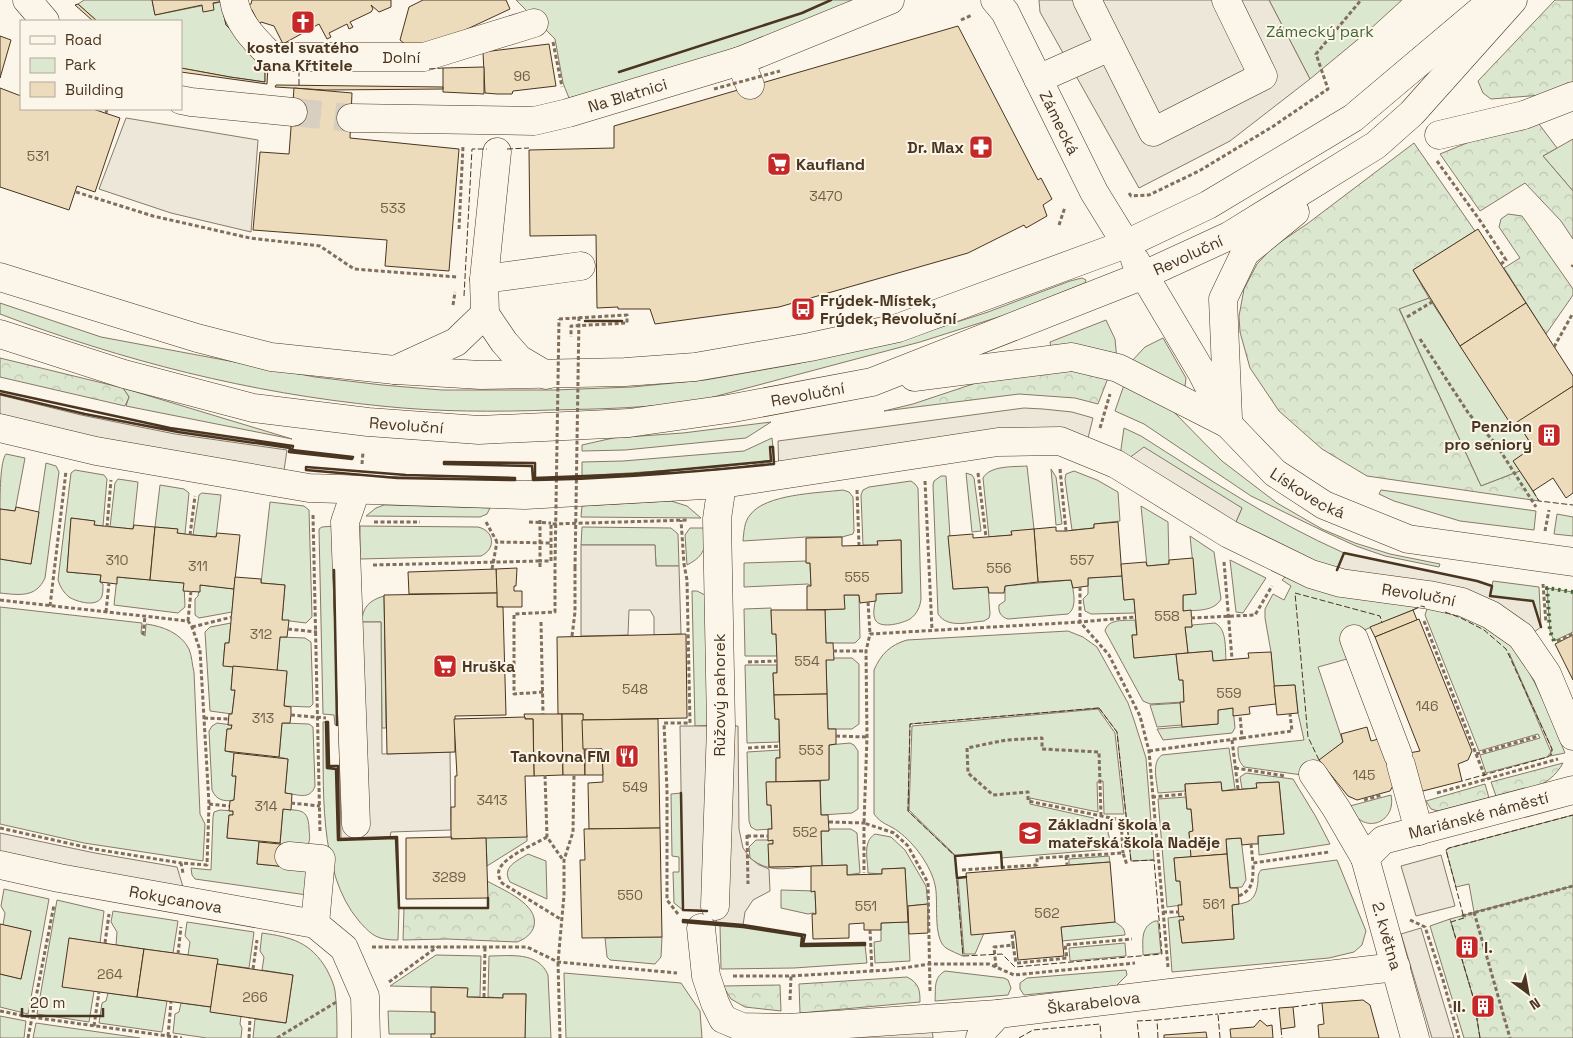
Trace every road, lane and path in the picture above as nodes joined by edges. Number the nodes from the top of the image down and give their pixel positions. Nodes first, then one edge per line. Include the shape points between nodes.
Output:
1 (27, 0) edge
2 (234, 0) edge
3 (890, 0) edge
4 (1087, 0) edge
5 (1226, 0) edge
6 (1361, 0) edge
7 (1493, 0) edge
8 (1513, 0) edge
9 (985, 7) edge
10 (44, 20) edge
11 (961, 20) dead end
12 (534, 23) joint
13 (1110, 47) junction
14 (780, 70) dead end
15 (1038, 78) junction
16 (714, 89) dead end
17 (1573, 96) edge
18 (182, 100) edge
19 (293, 112) tunnel mouth
20 (568, 113) junction
21 (351, 118) tunnel mouth
22 (1376, 145) junction
23 (1436, 145) joint
24 (497, 152) dead end
25 (86, 189) dead end
26 (1127, 190) dead end
27 (76, 192) dead end
28 (85, 195) junction
29 (1065, 207) dead end
30 (1060, 225) dead end
31 (1126, 244) junction
32 (1501, 264) dead end
33 (581, 266) dead end
34 (1144, 275) junction
35 (0, 277) edge
36 (484, 279) junction
37 (1432, 302) dead end
38 (452, 310) dead end
39 (1573, 313) edge
40 (485, 314) junction
41 (579, 317) junction
42 (1407, 317) dead end
43 (0, 334) edge
44 (571, 337) dead end
45 (1420, 339) dead end
46 (1554, 347) dead end
47 (395, 370) junction
48 (546, 375) junction
49 (872, 382) junction
50 (1228, 424) junction
51 (0, 428) edge
52 (67, 462) dead end
53 (1059, 464) dead end
54 (977, 467) dead end
55 (112, 473) dead end
56 (925, 476) dead end
57 (722, 484) junction
58 (856, 485) dead end
59 (356, 490) junction
60 (195, 496) dead end
61 (1536, 507) dead end
62 (540, 517) dead end
63 (313, 518) dead end
64 (717, 519) junction
65 (681, 520) junction
66 (485, 521) dead end
67 (345, 522) junction
68 (429, 522) dead end
69 (529, 522) dead end
70 (552, 523) dead end
71 (107, 526) dead end
72 (1066, 531) dead end
73 (190, 535) dead end
74 (986, 537) dead end
75 (314, 540) dead end
76 (497, 542) junction
77 (540, 543) junction
78 (551, 543) junction
79 (860, 545) dead end
80 (1224, 560) dead end
81 (540, 561) junction
82 (1287, 561) junction
83 (492, 562) junction
84 (1573, 562) edge
85 (443, 564) junction
86 (347, 566) junction
87 (540, 568) dead end
88 (492, 569) dead end
89 (444, 570) dead end
90 (109, 583) dead end
91 (1080, 587) dead end
92 (191, 591) dead end
93 (0, 600) edge
94 (868, 602) dead end
95 (50, 606) junction
96 (106, 612) junction
97 (145, 616) junction
98 (1228, 616) junction
99 (232, 617) dead end
100 (1135, 617) dead end
101 (1191, 618) dead end
102 (1424, 620) dead end
103 (188, 621) junction
104 (541, 622) dead end
105 (1080, 622) junction
106 (192, 627) junction
107 (288, 629) dead end
108 (932, 630) junction
109 (317, 632) junction
110 (870, 634) junction
111 (1573, 634) edge
112 (143, 635) dead end
113 (572, 636) dead end
114 (1354, 638) dead end
115 (1552, 644) dead end
116 (833, 651) dead end
117 (866, 651) junction
118 (1232, 659) dead end
119 (777, 661) dead end
120 (745, 662) dead end
121 (543, 692) junction
122 (544, 714) dead end
123 (1290, 714) dead end
124 (290, 715) dead end
125 (1240, 715) dead end
126 (204, 718) junction
127 (319, 718) junction
128 (228, 719) dead end
129 (836, 736) dead end
130 (1539, 736) dead end
131 (867, 737) junction
132 (1242, 738) junction
133 (1232, 740) junction
134 (780, 746) dead end
135 (1567, 747) edge
136 (747, 748) dead end
137 (1148, 751) junction
138 (1235, 768) junction
139 (545, 775) dead end
140 (574, 775) dead end
141 (1301, 775) joint
142 (1238, 789) dead end
143 (1573, 790) edge
144 (1186, 794) dead end
145 (1152, 797) junction
146 (1409, 800) junction
147 (291, 803) dead end
148 (209, 804) junction
149 (229, 806) dead end
150 (320, 806) junction
151 (1101, 816) junction
152 (828, 822) dead end
153 (864, 823) junction
154 (356, 824) dead end
155 (747, 826) dead end
156 (0, 828) edge
157 (1419, 831) junction
158 (547, 836) junction
159 (747, 836) junction
160 (768, 836) dead end
161 (1251, 844) dead end
162 (207, 847) dead end
163 (1374, 849) junction
164 (1337, 850) dead end
165 (1123, 853) junction
166 (289, 856) dead end
167 (1066, 856) junction
168 (321, 859) junction
169 (564, 860) junction
170 (181, 863) dead end
171 (1253, 864) junction
172 (0, 865) edge
173 (1067, 865) dead end
174 (1127, 865) dead end
175 (962, 870) dead end
176 (864, 873) dead end
177 (748, 884) dead end
178 (1573, 886) edge
179 (1239, 896) dead end
180 (54, 904) dead end
181 (1163, 912) junction
182 (1179, 912) dead end
183 (1474, 912) junction
184 (679, 914) dead end
185 (1462, 916) dead end
186 (1408, 919) dead end
187 (562, 920) junction
188 (108, 921) dead end
189 (315, 924) junction
190 (870, 930) dead end
191 (1016, 934) dead end
192 (180, 935) dead end
193 (258, 936) dead end
194 (1132, 939) dead end
195 (105, 943) dead end
196 (1013, 945) junction
197 (437, 947) junction
198 (485, 947) junction
199 (344, 948) junction
200 (178, 954) dead end
201 (558, 962) junction
202 (1134, 963) dead end
203 (930, 964) junction
204 (1168, 966) dead end
205 (996, 967) junction
206 (1396, 968) junction
207 (253, 969) dead end
208 (872, 971) junction
209 (706, 976) junction
210 (387, 983) dead end
211 (99, 992) dead end
212 (484, 997) dead end
213 (340, 1000) dead end
214 (171, 1002) dead end
215 (0, 1010) edge
216 (998, 1014) junction
217 (31, 1017) junction
218 (250, 1018) dead end
219 (930, 1019) junction
220 (94, 1026) junction
221 (168, 1036) junction
222 (28, 1038) edge
223 (181, 1038) edge
224 (249, 1038) edge
225 (277, 1038) edge
226 (366, 1038) edge
227 (560, 1038) edge
228 (980, 1038) edge
229 (1416, 1038) edge
230 (1460, 1038) edge
231 (1510, 1038) edge

1 - 10 street
2 - 12 street, Dolní via 235,9 250,35 272,57 424,57
3 - 20 street, Na Blatnici via 745,73
4 - 13 street
5 - 13 street via 1263,76 1153,132
6 - 26 path via 1316,54 1328,89 1200,171 1148,195 1131,196
7 - 31 street via 1353,118 1208,204
8 - 22 street, Revoluční via 1412,113
9 - 11 path
9 - 15 street, Zámecká via 1005,12
12 - 20 path via 553,40
13 - 15 street
14 - 16 path, bridge
15 - 31 street, Zámecká via 1094,192
17 - 23 street
18 - 19 street
20 - 21 street, Na Blatnici via 534,121
22 - 34 street, Revoluční via 1229,236
22 - 50 street via 1245,253 1223,299
23 - 32 path via 1506,260
24 - 36 street
25 - 28 path
27 - 28 path
28 - 38 path via 154,216 250,238 320,246 354,269 457,277
29 - 30 path
31 - 34 street, Zámecká
31 - 48 street via 890,330 695,366
33 - 36 street
34 - 49 street, Revoluční
34 - 50 street, Lískovecká
35 - 47 street via 197,338 271,357
36 - 40 street
37 - 42 path
39 - 46 path
40 - 47 street via 456,342
40 - 48 street via 519,359
41 - 44 path, bridge via 627,315 627,323 571,326
41 - 113 path, bridge
41 - 121 path, bridge via 559,319 555,612 514,614 514,694
43 - 49 street, Revoluční via 124,374 253,408 368,422 479,430 629,423 728,409
45 - 61 path via 1469,414 1496,444
47 - 48 street
49 - 50 street via 1072,356 1118,368
50 - 84 street, Lískovecká via 1275,473 1324,505 1408,539
51 - 59 street, Revoluční via 96,451 291,485
52 - 95 path
53 - 72 path
54 - 74 path
55 - 71 path
56 - 108 path
57 - 59 street, Revoluční via 525,495
57 - 64 street, Růžový pahorek
57 - 82 street, Revoluční via 998,442 1060,441 1116,464 1229,534
58 - 79 path
59 - 67 street
60 - 73 path
62 - 77 path
63 - 67 path
64 - 65 path
64 - 209 street, Růžový pahorek via 721,726
65 - 78 path via 551,524
65 - 184 path via 687,580 690,723 664,723 667,900
66 - 76 path
67 - 68 path
67 - 86 street
69 - 70 path, bridge
75 - 109 path
76 - 77 path
76 - 83 path
77 - 78 path
77 - 81 path
78 - 81 path via 551,561
80 - 98 path
81 - 83 path
81 - 87 path
82 - 98 path via 1255,615
82 - 135 street, Revoluční via 1311,574 1341,584 1422,593 1462,602 1491,615 1521,636 1547,674
83 - 85 path
83 - 88 path
85 - 86 path
85 - 89 path
86 - 154 street
90 - 96 path
91 - 105 path
92 - 103 path
93 - 95 path
94 - 110 path
95 - 96 path
96 - 97 path
97 - 103 path
97 - 112 path
98 - 101 path
98 - 118 path
99 - 106 path
100 - 105 path
102 - 130 path via 1476,754
103 - 106 path
104 - 121 path
105 - 108 path
105 - 137 path via 1109,656 1140,716
106 - 126 path via 200,650
107 - 109 path
108 - 110 path
109 - 127 path
110 - 117 path
111 - 115 path
114 - 146 street via 1400,760
116 - 117 path
117 - 131 path
119 - 120 path
121 - 122 path
123 - 132 path via 1292,731
124 - 127 path
125 - 132 path
126 - 128 path
126 - 148 path
127 - 150 path
129 - 131 path
131 - 153 path
132 - 133 path
133 - 137 path
133 - 138 path
134 - 136 path
135 - 146 path
137 - 145 path
138 - 141 path
138 - 142 path
139 - 158 path
140 - 169 path via 573,832
141 - 163 street, 2. května
143 - 157 street, Mariánské náměstí
144 - 145 path
145 - 181 path
146 - 157 street
147 - 150 path
148 - 149 path
148 - 162 path
150 - 168 path
151 - 151 path via 1028,802 1028,792 993,795 968,773 967,748 1006,740 1042,738 1042,749 1099,752
151 - 165 path via 1121,820
152 - 153 path
153 - 176 path
153 - 203 path via 894,833 908,846 928,883
155 - 159 path
156 - 170 path via 94,849
157 - 163 street, Mariánské náměstí
158 - 169 path
158 - 187 path via 507,859 498,876 502,883
159 - 160 path
159 - 177 path
161 - 171 path
163 - 206 street, 2. května
164 - 171 path
165 - 167 path
165 - 174 path
166 - 168 street
167 - 173 path
167 - 175 path via 1037,858 1037,865
168 - 189 street
169 - 187 path
171 - 179 path via 1251,885
172 - 189 street, Rokycanova
178 - 183 path
180 - 217 path
181 - 182 path
181 - 204 path
183 - 185 path
183 - 231 path
186 - 230 path via 1426,927
187 - 201 path
188 - 195 path
189 - 199 street, Rokycanova
190 - 208 path
191 - 196 path via 1012,934
192 - 200 path
193 - 207 path
194 - 196 path via 1065,945 1067,958 1018,963
196 - 205 path via 994,947
197 - 198 path
197 - 199 path
197 - 210 path
198 - 201 path via 527,948
198 - 212 path
199 - 226 street via 366,996
201 - 209 path
201 - 227 path
202 - 205 path via 1014,975
203 - 205 path via 989,964
203 - 208 path
203 - 219 path
206 - 216 street, Škarabelova
206 - 229 street, 2. května
208 - 209 path via 791,976
209 - 219 street, Škarabelova via 723,1019 742,1027 788,1028
211 - 220 path
213 - 225 path
214 - 221 path
215 - 217 path
216 - 219 street, Škarabelova
216 - 228 street
217 - 220 path
217 - 222 path
218 - 224 path
220 - 221 path
221 - 223 path

